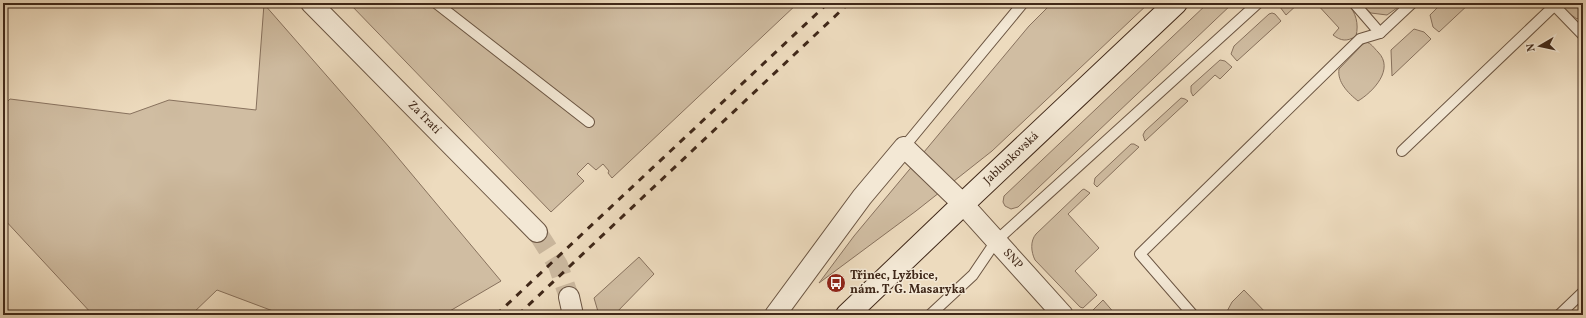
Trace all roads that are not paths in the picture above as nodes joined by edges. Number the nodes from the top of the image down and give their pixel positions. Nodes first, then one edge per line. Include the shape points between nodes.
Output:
1 (311, 3) edge
2 (436, 3) edge
3 (1023, 3) edge
4 (1176, 3) edge
5 (1258, 3) edge
6 (1354, 3) edge
7 (1412, 3) edge
8 (1553, 4) edge
9 (1581, 28) edge
10 (1380, 33) junction
11 (589, 122) dead end
12 (904, 147) junction
13 (1402, 151) dead end
14 (963, 204) junction
15 (537, 232) tunnel mouth
16 (996, 241) junction
17 (1583, 292) edge
18 (775, 315) edge
19 (847, 315) edge
20 (930, 315) edge
21 (1063, 315) edge
22 (1193, 315) edge
23 (1559, 315) edge

1 - 15 street, Za Tratí
2 - 11 lane
3 - 12 lane
4 - 14 main road, Jablunkovská
5 - 16 lane
6 - 10 lane
7 - 10 lane
8 - 9 lane
8 - 13 lane
10 - 22 lane via 1360,39 1140,254
12 - 14 street, SNP
12 - 18 street via 857,204
14 - 16 street, SNP
14 - 19 main road, Jablunkovská
16 - 20 lane via 973,275
16 - 21 street, SNP
17 - 23 lane

